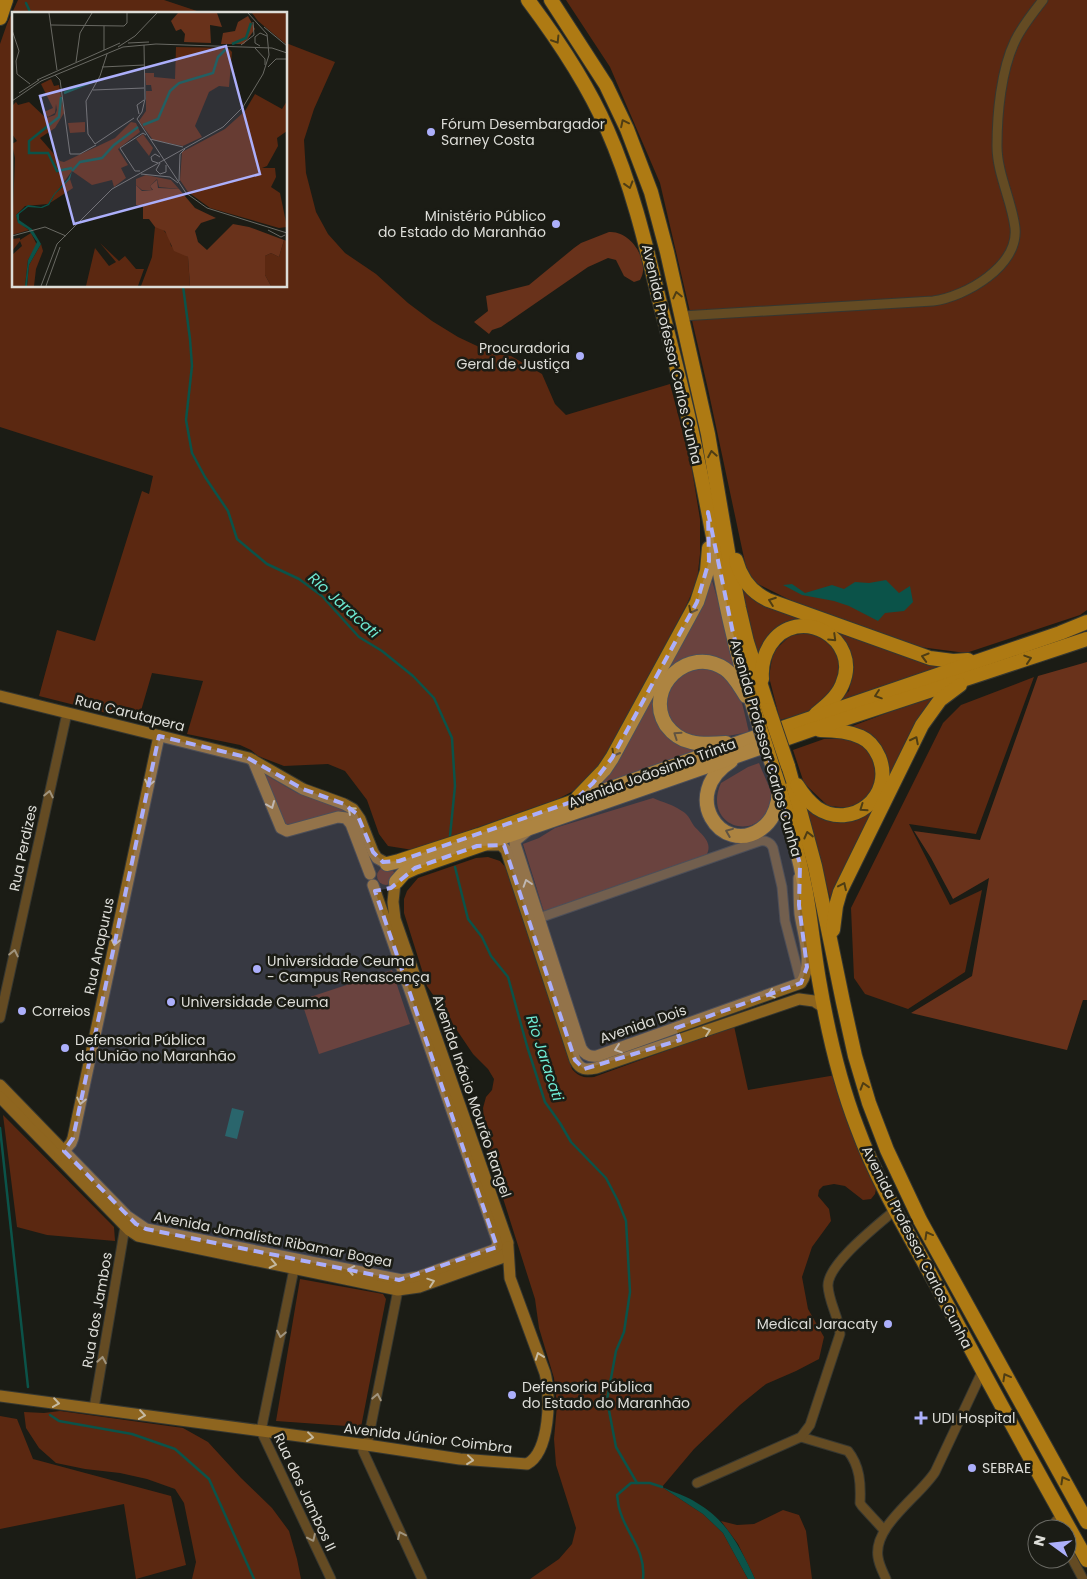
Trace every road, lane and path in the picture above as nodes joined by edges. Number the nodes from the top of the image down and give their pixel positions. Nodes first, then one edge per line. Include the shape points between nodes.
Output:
1 (6, 0) edge
2 (528, 0) edge
3 (551, 0) edge
4 (1043, 0) edge
5 (0, 18) edge
6 (682, 316) junction
7 (720, 502) junction
8 (708, 512) junction
9 (1087, 622) edge
10 (1087, 639) edge
11 (990, 657) junction
12 (982, 674) junction
13 (0, 696) edge
14 (762, 708) junction
15 (67, 713) junction
16 (810, 725) junction
17 (159, 736) junction
18 (747, 746) junction
19 (253, 760) junction
20 (789, 770) junction
21 (779, 786) junction
22 (574, 801) junction
23 (534, 826) junction
24 (477, 846) junction
25 (386, 863) junction
26 (800, 864) junction
27 (372, 880) junction
28 (395, 882) junction
29 (538, 918) junction
30 (832, 951) junction
31 (806, 953) junction
32 (817, 967) junction
33 (801, 983) junction
34 (824, 1008) junction
35 (0, 1018) edge
36 (676, 1028) junction
37 (680, 1040) junction
38 (0, 1085) edge
39 (0, 1097) edge
40 (61, 1154) junction
41 (895, 1210) junction
42 (126, 1221) junction
43 (503, 1243) junction
44 (294, 1269) junction
45 (398, 1290) junction
46 (982, 1372) junction
47 (0, 1396) edge
48 (94, 1408) junction
49 (261, 1431) junction
50 (801, 1437) junction
51 (367, 1445) junction
52 (697, 1483) dead end
53 (1057, 1519) edge
54 (1087, 1522) edge
55 (884, 1530) junction
56 (1077, 1547) edge
57 (1087, 1560) edge
58 (1077, 1568) edge
59 (331, 1579) edge
60 (422, 1579) edge
61 (886, 1579) edge
62 (1083, 1579) edge

1 - 5 main road
2 -> 8 main road, Avenida Professor Carlos Cunha via 592,99 626,176 678,373
6 -> 3 main road, Avenida Professor Carlos Cunha via 651,192 627,129 600,74
4 - 6 street via 1014,41 998,109 997,148 1015,230 1009,253 992,274 958,295 933,301
7 -> 6 main road, Avenida Professor Carlos Cunha
11 -> 7 main road via 953,661 930,658 761,597 741,575
7 - 14 main road, Avenida Professor Carlos Cunha via 738,608
8 - 14 main road, Avenida Professor Carlos Cunha via 719,577
8 -> 22 main road via 709,560 697,602 612,758
9 - 11 main road, Avenida Joãosinho Trinta
12 -> 10 main road, Avenida Joãosinho Trinta
11 -> 16 main road, Avenida Joãosinho Trinta
12 - 16 main road, Avenida Joãosinho Trinta
30 -> 12 main road via 833,922 840,892 922,725 940,700
13 - 15 main road, Rua Carutapera
14 -> 16 main road via 764,657 773,641 794,627 823,630 842,649 846,671 839,690
18 -> 14 main road via 700,744 679,738 669,729 660,711 662,690 682,667 706,662 729,672
14 - 20 main road, Avenida Professor Carlos Cunha, bridge
14 - 21 main road, Avenida Professor Carlos Cunha, bridge
15 - 17 main road, Rua Carutapera
35 -> 15 street, Rua Perdizes
16 - 18 main road, Avenida Joãosinho Trinta
16 -> 20 main road via 867,740 882,766 880,789 869,805 860,811 834,814 811,803
17 - 19 main road, Rua Carutapera
17 -> 40 main road, Rua Anapurus via 73,1138
21 -> 18 main road via 774,814 759,830 740,835 726,832 713,822 706,802 711,781
18 - 22 main road, Avenida Joãosinho Trinta
18 - 23 main road, Avenida Joãosinho Trinta
25 -> 19 main road via 373,852 353,809 303,789
19 -> 27 main road, Avenida Inácio Mourão Rangel via 280,826 287,831 343,817 351,824
30 -> 20 main road, Avenida Professor Carlos Cunha via 815,866
21 - 26 main road, Avenida Professor Carlos Cunha
22 - 25 main road, Avenida Joãosinho Trinta via 426,853
23 - 24 main road, Avenida Joãosinho Trinta
29 -> 23 main road, Avenida Dois via 515,844
24 - 28 main road, Avenida Joãosinho Trinta via 409,870
24 - 37 main road, Avenida Dois via 499,845 506,850 578,1066 587,1070 596,1068
25 - 27 main road via 373,868
25 - 28 main road via 396,871
26 - 31 main road via 799,905
26 - 32 main road, Avenida Professor Carlos Cunha
27 - 28 main road via 383,890 391,888
27 - 43 main road, Avenida Inácio Mourão Rangel
28 - 43 main road, Avenida Inácio Mourão Rangel via 395,919
29 - 33 street via 763,841 768,842 773,848 782,887 785,921
36 -> 29 main road, Avenida Dois via 597,1056 585,1054
54 -> 30 main road, Avenida Professor Carlos Cunha via 904,1189 869,1103
31 - 32 main road
31 - 33 main road via 806,973
32 - 34 main road, Avenida Professor Carlos Cunha
33 -> 36 main road, Avenida Dois
37 -> 34 main road, Avenida Dois via 799,999 814,1001
34 - 41 main road, Avenida Professor Carlos Cunha via 856,1126
36 - 37 main road
38 - 40 main road, Avenida Jornalista Ribamar Bogea
39 - 40 main road, Avenida Jornalista Ribamar Bogea
40 - 42 main road, Avenida Jornalista Ribamar Bogea
41 - 46 main road, Avenida Professor Carlos Cunha
41 - 50 street via 838,1262 830,1277 828,1292 840,1334 810,1425
43 -> 42 main road, Avenida Jornalista Ribamar Bogea via 494,1250 402,1280 146,1229
42 -> 44 main road, Avenida Jornalista Ribamar Bogea via 138,1236
48 -> 42 street, Rua dos Jambos
45 -> 43 main road, Avenida Jornalista Ribamar Bogea via 419,1287 500,1258 506,1254
51 -> 43 main road, Avenida Júnior Coimbra via 505,1464 527,1464 535,1458 547,1422 547,1381 510,1278
44 - 45 main road, Avenida Jornalista Ribamar Bogea
44 -> 49 street, Rua dos Jambos II
51 -> 45 street
46 - 53 main road, Avenida Professor Carlos Cunha
46 - 55 street via 935,1472
47 -> 48 main road, Avenida Júnior Coimbra
48 -> 49 main road, Avenida Júnior Coimbra
49 -> 51 main road, Avenida Júnior Coimbra
49 -> 59 street, Rua dos Jambos II
50 - 52 street
50 - 55 street via 848,1451 860,1478 862,1506
60 -> 51 street via 364,1456
55 - 61 street via 878,1545 878,1558
56 - 57 main road, Avenida Professor Carlos Cunha
58 - 62 street

